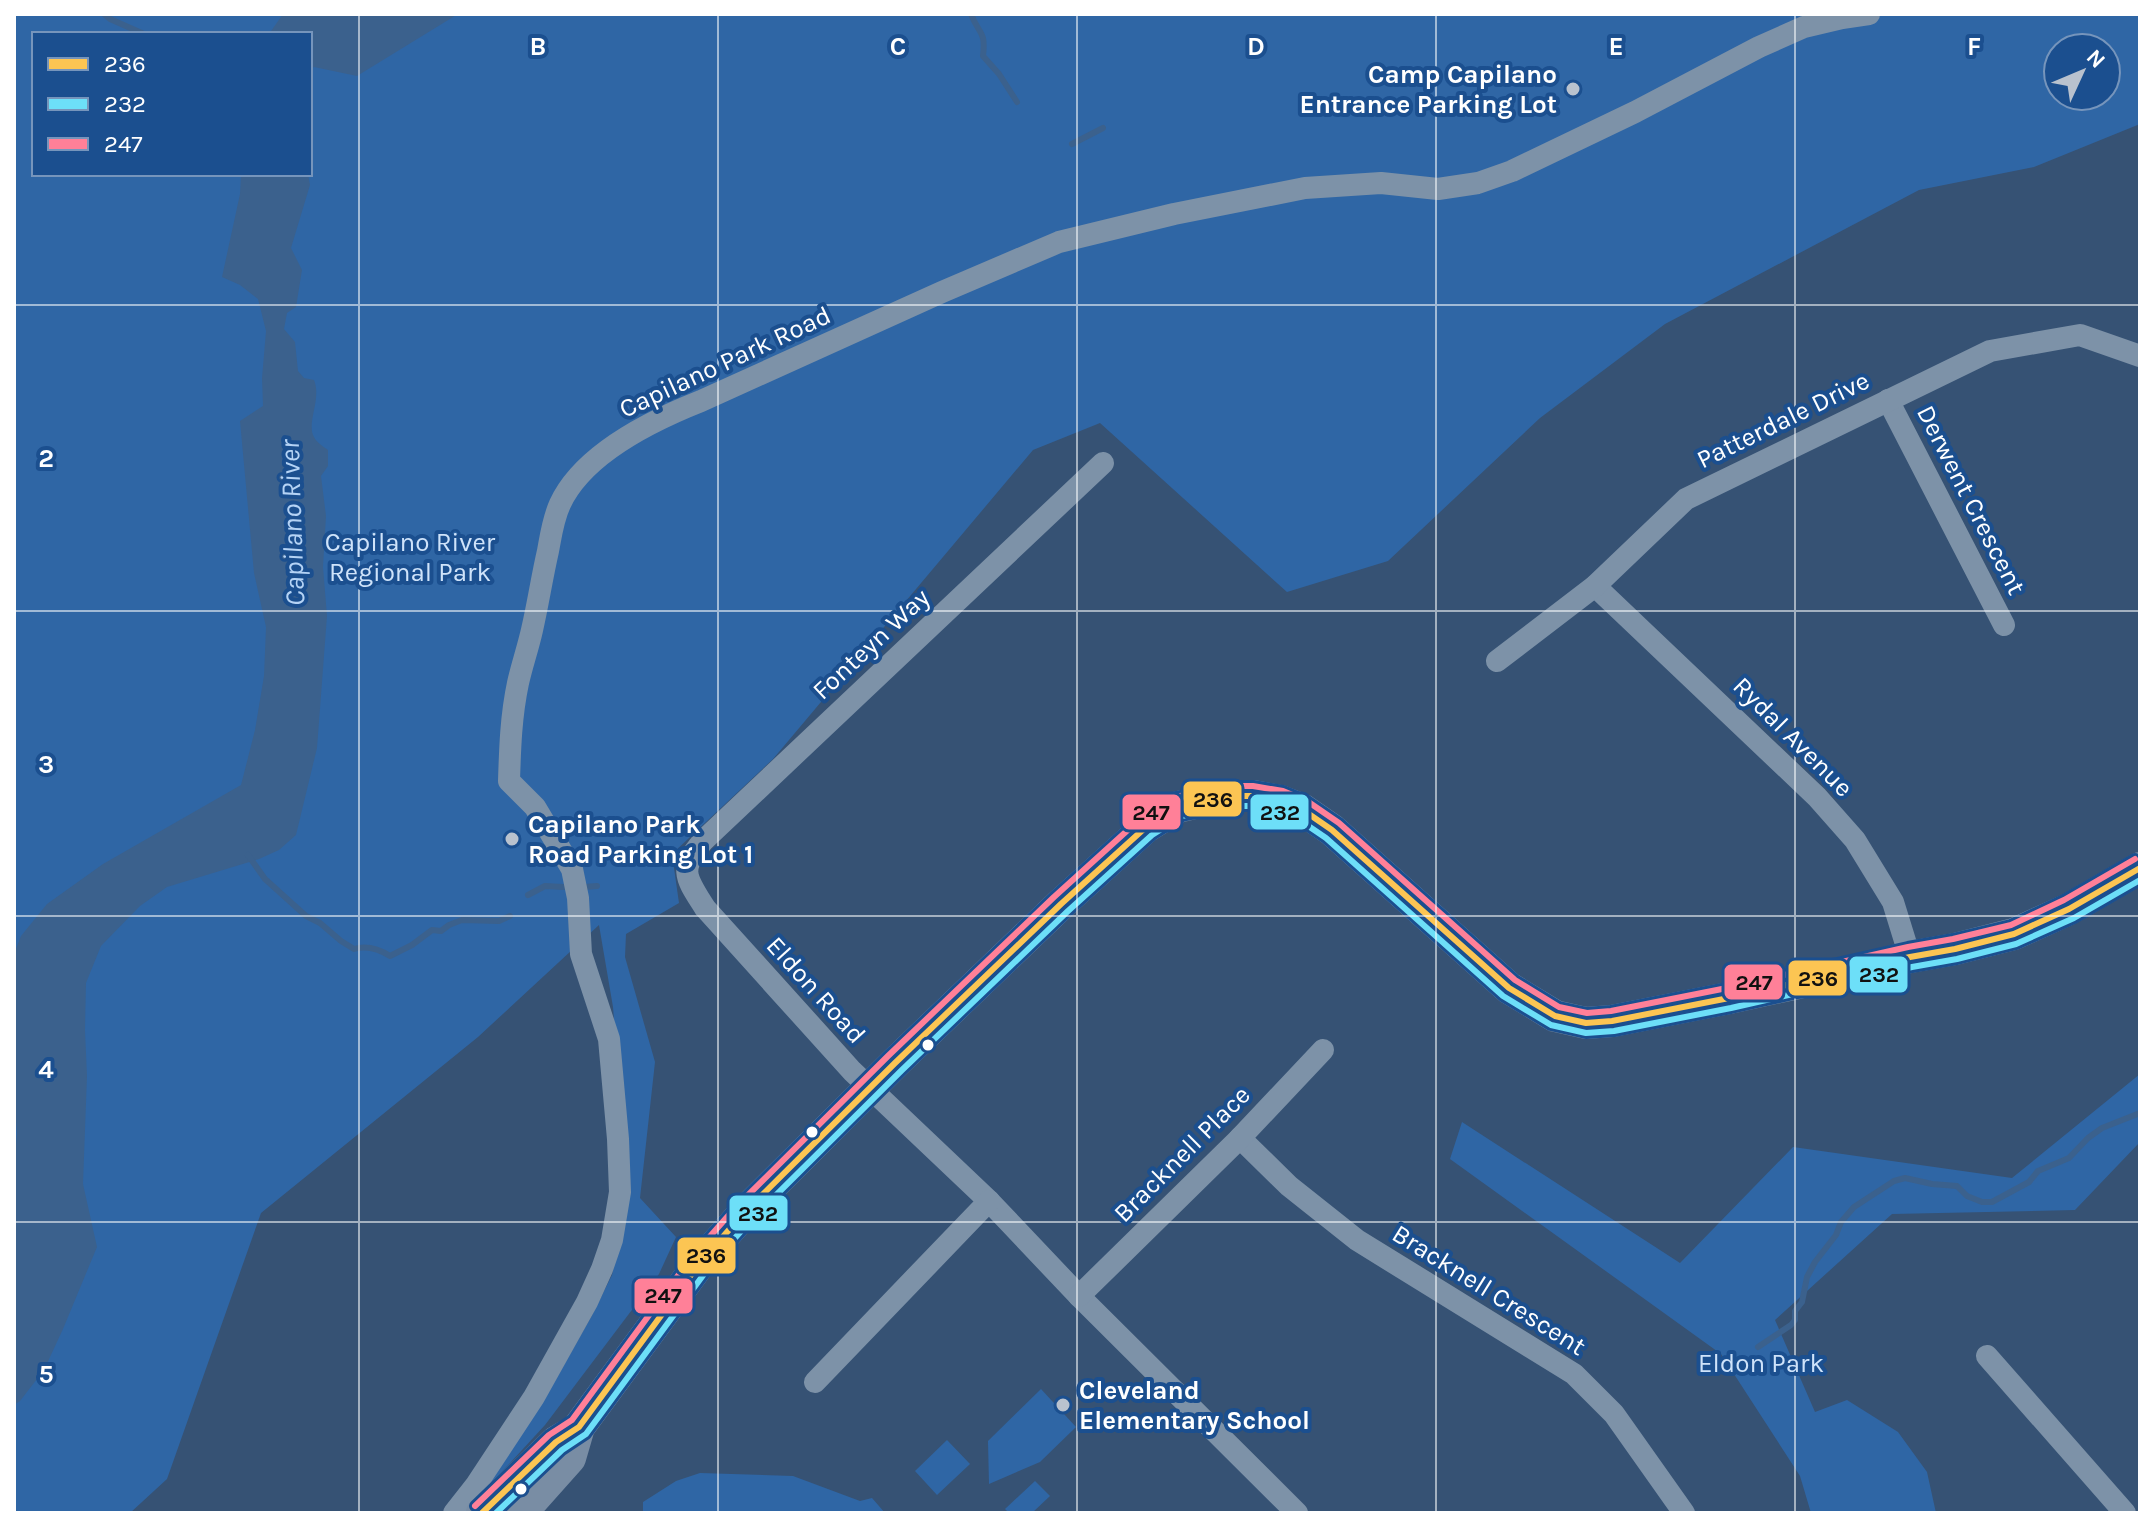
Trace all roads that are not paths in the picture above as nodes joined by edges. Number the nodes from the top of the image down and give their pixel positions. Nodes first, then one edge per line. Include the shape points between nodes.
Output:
1 (1869, 14) edge
2 (2140, 356) edge
3 (1888, 400) junction
4 (1103, 463) dead end
5 (1595, 586) junction
6 (2004, 625) dead end
7 (1497, 661) dead end
8 (2140, 868) edge
9 (687, 871) joint
10 (1910, 957) junction
11 (1323, 1050) dead end
12 (869, 1088) junction
13 (1240, 1138) junction
14 (989, 1201) junction
15 (1079, 1296) junction
16 (1987, 1356) dead end
17 (815, 1382) dead end
18 (579, 1427) junction
19 (519, 1479) junction
20 (454, 1513) edge
21 (482, 1513) edge
22 (505, 1513) edge
23 (521, 1513) edge
24 (1297, 1513) edge
25 (1684, 1513) edge
26 (2125, 1513) edge

1 - 20 street, Capilano Park Road via 1804,27 1478,183 1438,189 1381,183 1305,188 1059,242 662,417 604,452 584,472 560,503 553,524 510,728 509,781 535,807 572,869 581,954 609,1039 620,1192 612,1240 587,1302 534,1397
2 - 3 street, Patterdale Drive via 2080,335 1990,351
3 - 5 street, Patterdale Drive via 1686,499
3 - 6 street, Derwent Crescent
4 - 9 street, Fonteyn Way via 703,841 690,856
5 - 7 street, Patterdale Drive
5 - 10 street, Rydal Avenue via 1817,797 1855,840 1893,902
8 - 10 main road via 2014,934
9 - 12 street, Eldon Road via 705,908
10 - 12 main road via 1612,1021 1586,1023 1555,1016 1509,988 1323,823 1280,801 1225,796 1178,807 1146,827
11 - 13 street, Bracknell Place
12 - 14 street, Eldon Road
12 - 18 main road via 699,1264
13 - 15 street, Bracknell Place
13 - 25 street, Bracknell Crescent via 1357,1240 1574,1374 1614,1414
14 - 15 street, Eldon Road
14 - 17 street
15 - 24 street, Eldon Road
16 - 26 street
18 - 19 main road
18 - 23 main road via 570,1458
19 - 21 main road
19 - 22 main road

